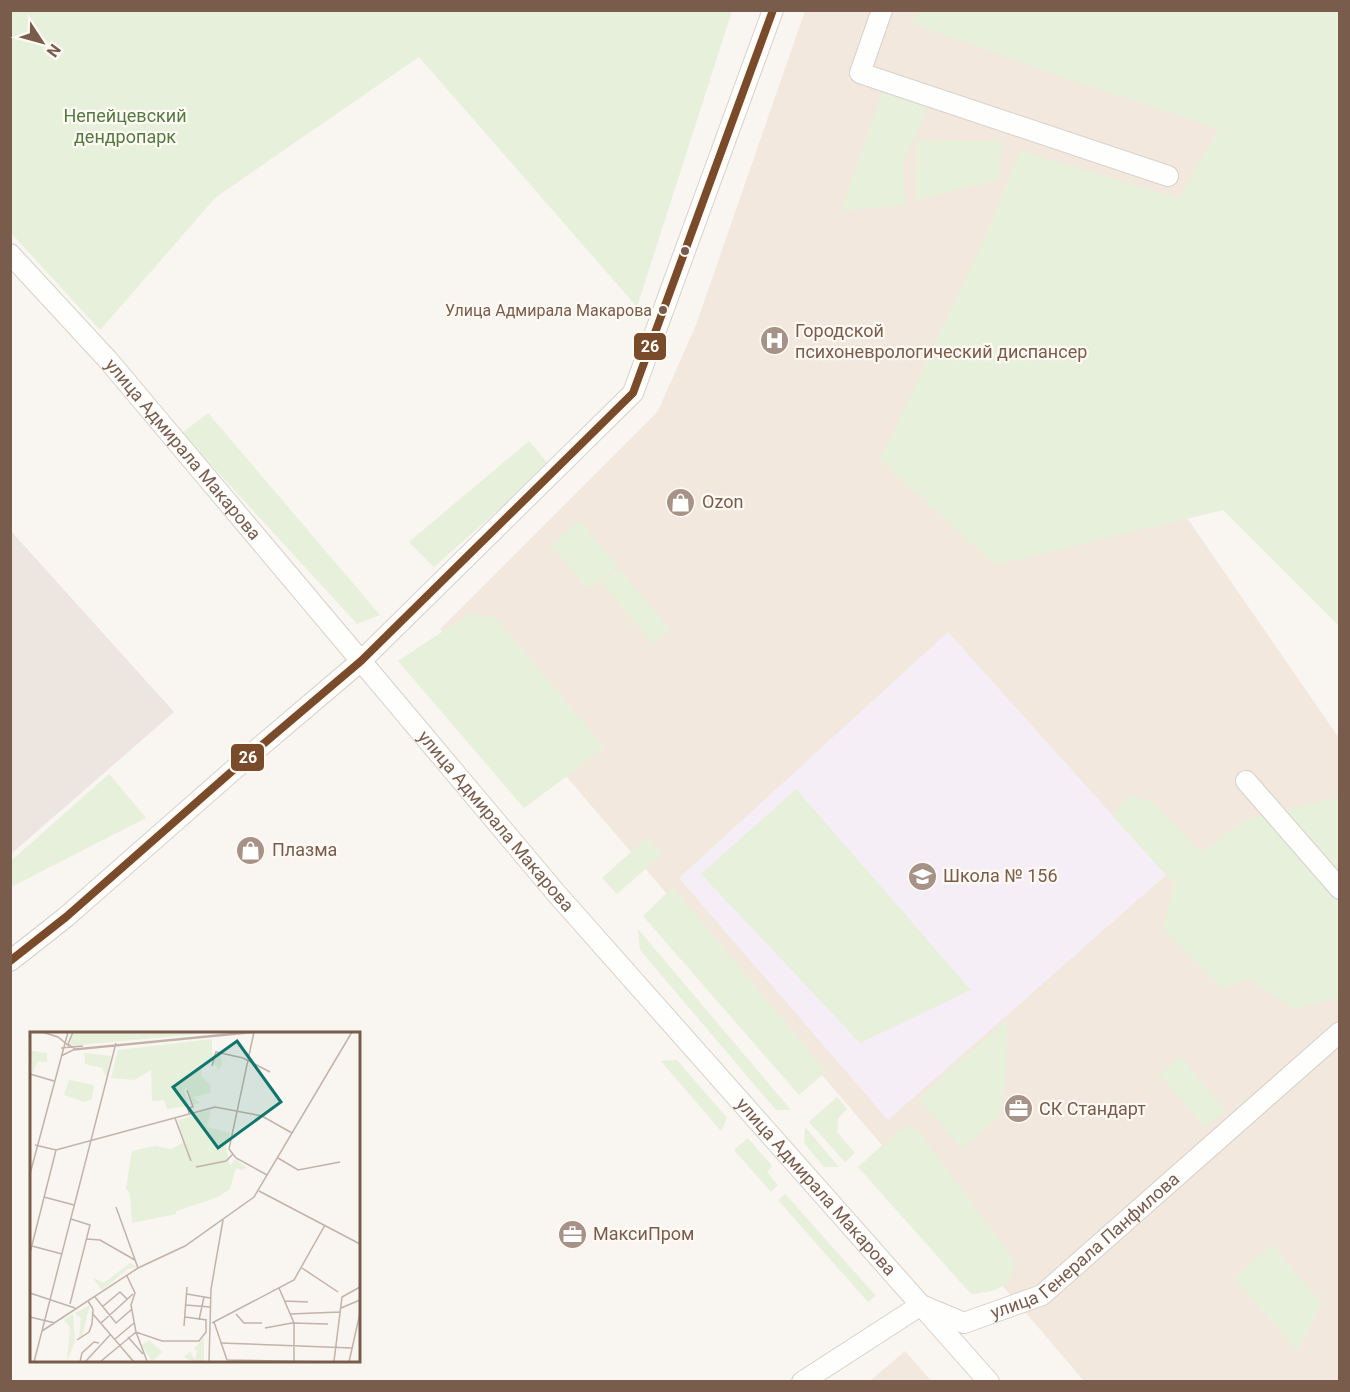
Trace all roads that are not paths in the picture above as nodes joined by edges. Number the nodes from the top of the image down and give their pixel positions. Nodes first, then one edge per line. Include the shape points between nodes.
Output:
1 (773, 10) edge
2 (882, 10) edge
3 (1168, 176) dead end
4 (10, 254) edge
5 (361, 662) junction
6 (1246, 781) dead end
7 (1340, 889) edge
8 (10, 961) edge
9 (1340, 1032) edge
10 (921, 1305) junction
11 (802, 1382) edge
12 (989, 1382) edge

1 - 5 street via 633,393
2 - 3 street via 860,73
4 - 5 street, улица Адмирала Макарова via 108,360
5 - 8 street
5 - 10 street, улица Адмирала Макарова via 556,893
6 - 7 street
9 - 10 street, улица Генерала Панфилова via 1042,1295 964,1323
10 - 11 street
10 - 12 street, улица Адмирала Макарова

